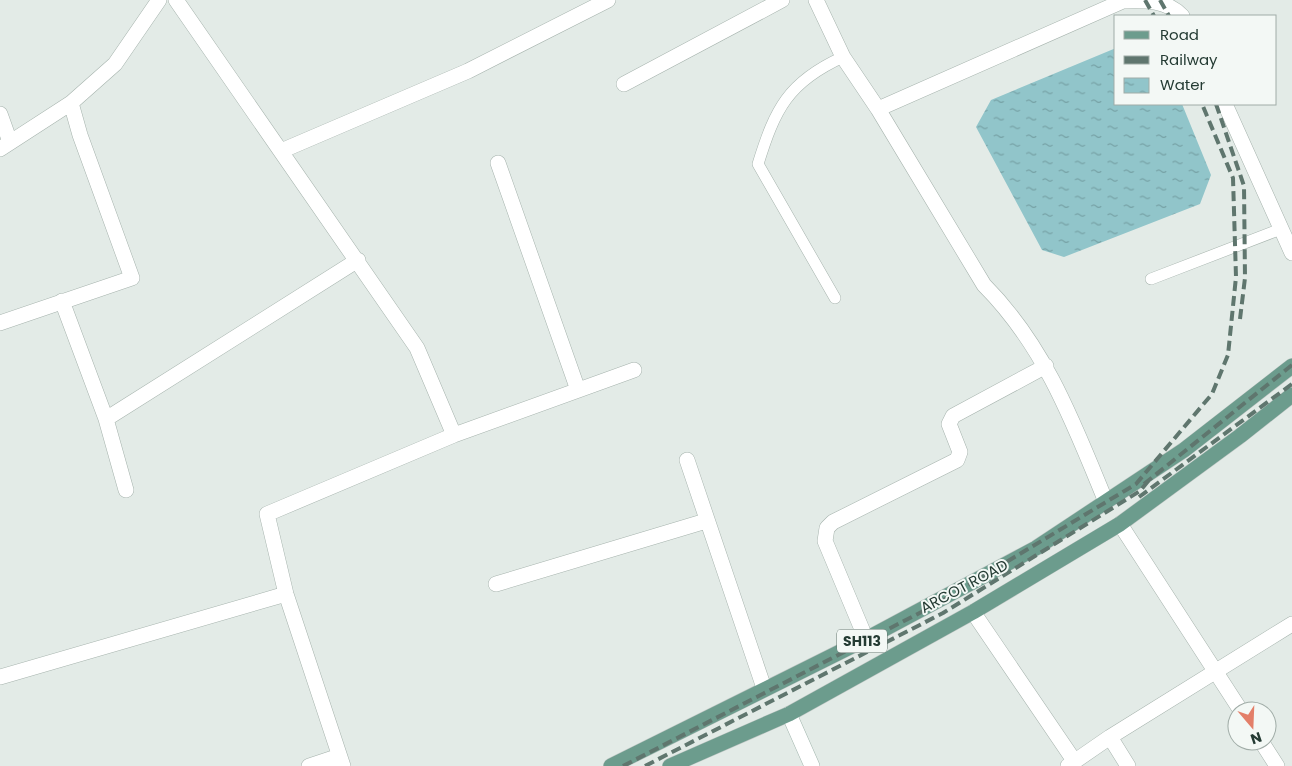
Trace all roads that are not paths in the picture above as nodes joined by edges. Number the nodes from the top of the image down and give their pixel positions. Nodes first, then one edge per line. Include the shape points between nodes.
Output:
1 (159, 0) edge
2 (176, 0) edge
3 (782, 0) edge
4 (816, 0) edge
5 (600, 2) edge
6 (1181, 15) edge
7 (843, 57) junction
8 (624, 84) dead end
9 (71, 103) junction
10 (1225, 105) edge
11 (878, 109) junction
12 (0, 114) edge
13 (5, 146) edge
14 (281, 151) junction
15 (498, 162) dead end
16 (1281, 229) junction
17 (1292, 253) edge
18 (358, 260) junction
19 (1150, 279) dead end
20 (835, 298) dead end
21 (62, 301) junction
22 (0, 323) edge
23 (1046, 366) junction
24 (1292, 366) edge
25 (634, 370) dead end
26 (578, 390) junction
27 (1292, 395) edge
28 (106, 419) junction
29 (454, 435) junction
30 (687, 460) dead end
31 (126, 490) dead end
32 (1106, 502) junction
33 (706, 521) junction
34 (1120, 524) junction
35 (496, 584) dead end
36 (286, 594) junction
37 (973, 612) junction
38 (1292, 624) edge
39 (866, 639) junction
40 (1216, 672) junction
41 (0, 678) edge
42 (764, 688) junction
43 (1235, 701) edge
44 (789, 714) junction
45 (1110, 737) junction
46 (1267, 751) edge
47 (341, 761) edge
48 (1071, 764) edge
49 (309, 766) edge
50 (610, 766) edge
51 (670, 766) edge
52 (812, 766) edge
53 (1128, 766) edge
54 (1277, 766) edge

1 - 9 street via 115,64
2 - 14 street
3 - 8 street
4 - 7 street
5 - 14 street via 468,71
6 - 11 street via 1175,8 1161,2 1123,1
7 - 11 street
7 - 20 lane via 818,68 787,96 770,126 758,164
9 - 13 street
9 - 21 street via 132,278
10 - 16 street
11 - 23 street via 984,285 1003,305
12 - 13 street
14 - 18 street
15 - 26 street
16 - 17 street
16 - 19 lane
18 - 28 street
18 - 29 street via 417,348
21 - 22 street
21 - 28 street
23 - 32 street via 1070,414
23 - 39 street via 954,416 949,424 960,452 957,460 827,528 825,541
24 - 32 main road, ARCOT ROAD / SH113 via 1184,450
25 - 26 street
26 - 29 street
27 - 34 main road, ARCOT ROAD / SH113
28 - 31 street
29 - 36 street via 266,514
30 - 33 street
32 - 39 main road, ARCOT ROAD / SH113 via 1036,548
33 - 35 street
33 - 42 street
34 - 37 main road, ARCOT ROAD / SH113
34 - 40 street
36 - 41 street
36 - 47 street
37 - 44 main road, ARCOT ROAD / SH113
37 - 48 street
38 - 40 street
39 - 42 main road, ARCOT ROAD / SH113
40 - 43 street
40 - 45 street
42 - 50 main road, ARCOT ROAD / SH113
44 - 51 main road, ARCOT ROAD / SH113
44 - 52 street
45 - 48 street
45 - 53 street
46 - 54 street
47 - 49 street

